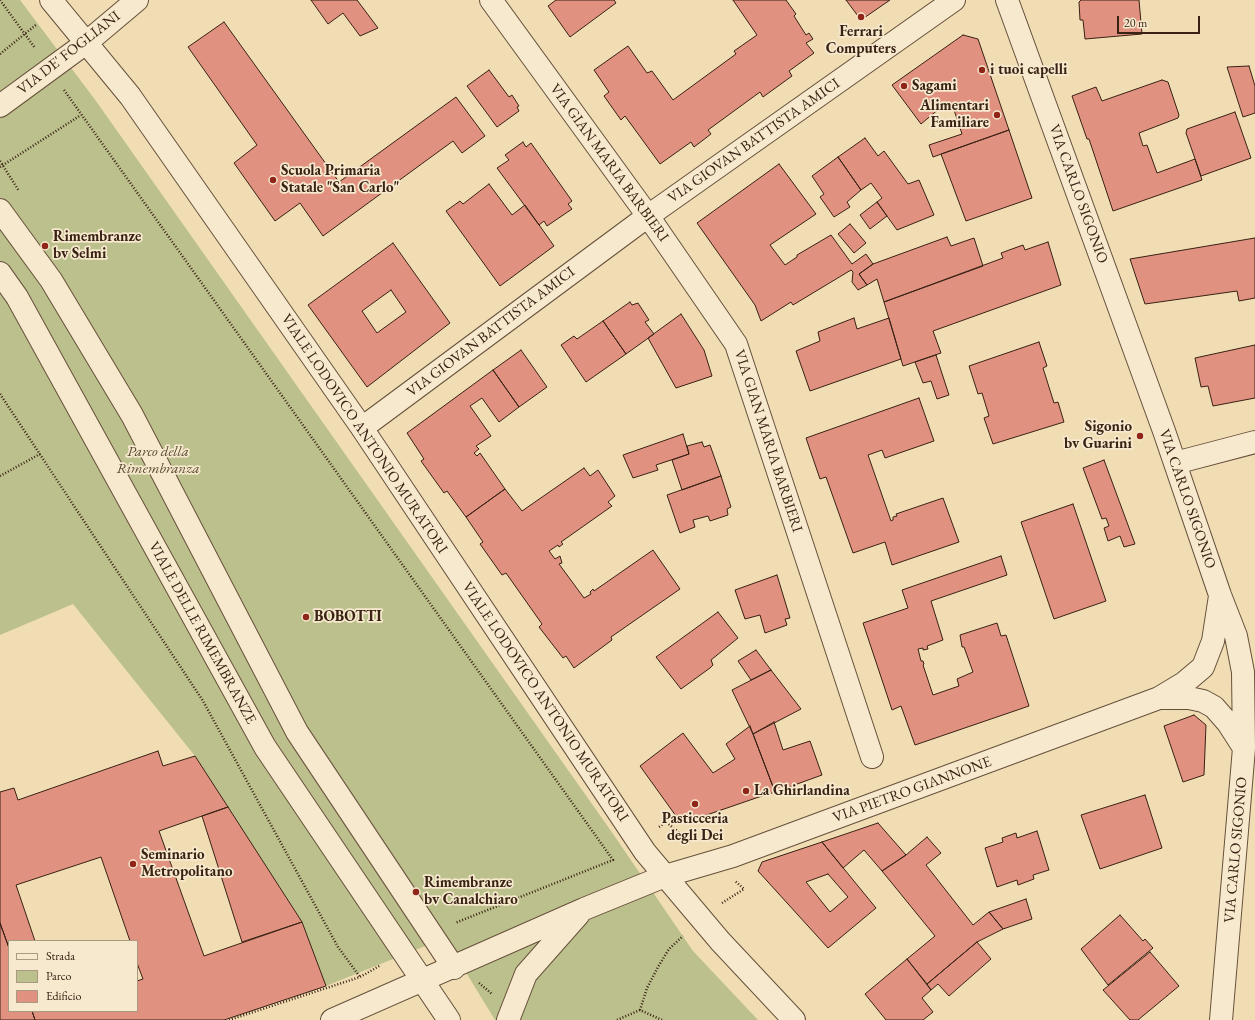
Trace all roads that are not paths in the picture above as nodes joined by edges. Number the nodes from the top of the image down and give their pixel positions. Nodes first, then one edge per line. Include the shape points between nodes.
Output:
1 (137, 0) edge
2 (491, 0) edge
3 (954, 0) edge
4 (1007, 0) edge
5 (54, 5) edge
6 (86, 43) junction
7 (0, 106) edge
8 (0, 210) edge
9 (648, 216) junction
10 (0, 273) edge
11 (362, 428) junction
12 (1255, 442) edge
13 (1175, 463) junction
14 (1220, 595) junction
15 (1158, 698) junction
16 (1244, 748) junction
17 (872, 757) dead end
18 (665, 876) junction
19 (584, 909) junction
20 (454, 968) junction
21 (422, 981) junction
22 (332, 1020) edge
23 (449, 1020) edge
24 (508, 1020) edge
25 (794, 1020) edge
26 (1221, 1020) edge

1 - 6 street, VIA DE' FOGLIANI
2 - 9 street, VIA GIAN MARIA BARBIERI
3 - 9 street, VIA GIOVAN BATTISTA AMICI
4 - 13 street, VIA CARLO SIGONIO
5 - 6 street, VIALE LODOVICO ANTONIO MURATORI
6 - 7 street, VIA DE' FOGLIANI
6 - 11 street, VIALE LODOVICO ANTONIO MURATORI via 130,96
8 - 20 street via 52,280 132,415 297,732
9 - 11 street, VIA GIOVAN BATTISTA AMICI
9 - 17 street, VIA GIAN MARIA BARBIERI via 736,344
10 - 21 street, VIALE DELLE RIMEMBRANZE via 16,297 265,748
11 - 18 street, VIALE LODOVICO ANTONIO MURATORI via 634,836
12 - 13 street
13 - 14 street, VIA CARLO SIGONIO
14 - 15 street, VIA PIETRO GIANNONE via 1213,641 1203,667 1184,683
14 - 16 street, VIA CARLO SIGONIO via 1236,636 1243,672
15 - 16 street, VIA PIETRO GIANNONE via 1189,698 1214,707
15 - 18 street, VIA PIETRO GIANNONE via 733,856
16 - 26 street, VIA CARLO SIGONIO
18 - 19 street, VIA PIETRO GIANNONE
18 - 25 street, VIALE LODOVICO ANTONIO MURATORI via 720,941
19 - 20 street, VIA PIETRO GIANNONE
19 - 24 street via 526,974
20 - 21 street, VIA PIETRO GIANNONE
21 - 22 street, VIA PIETRO GIANNONE
21 - 23 street, VIALE DELLE RIMEMBRANZE

